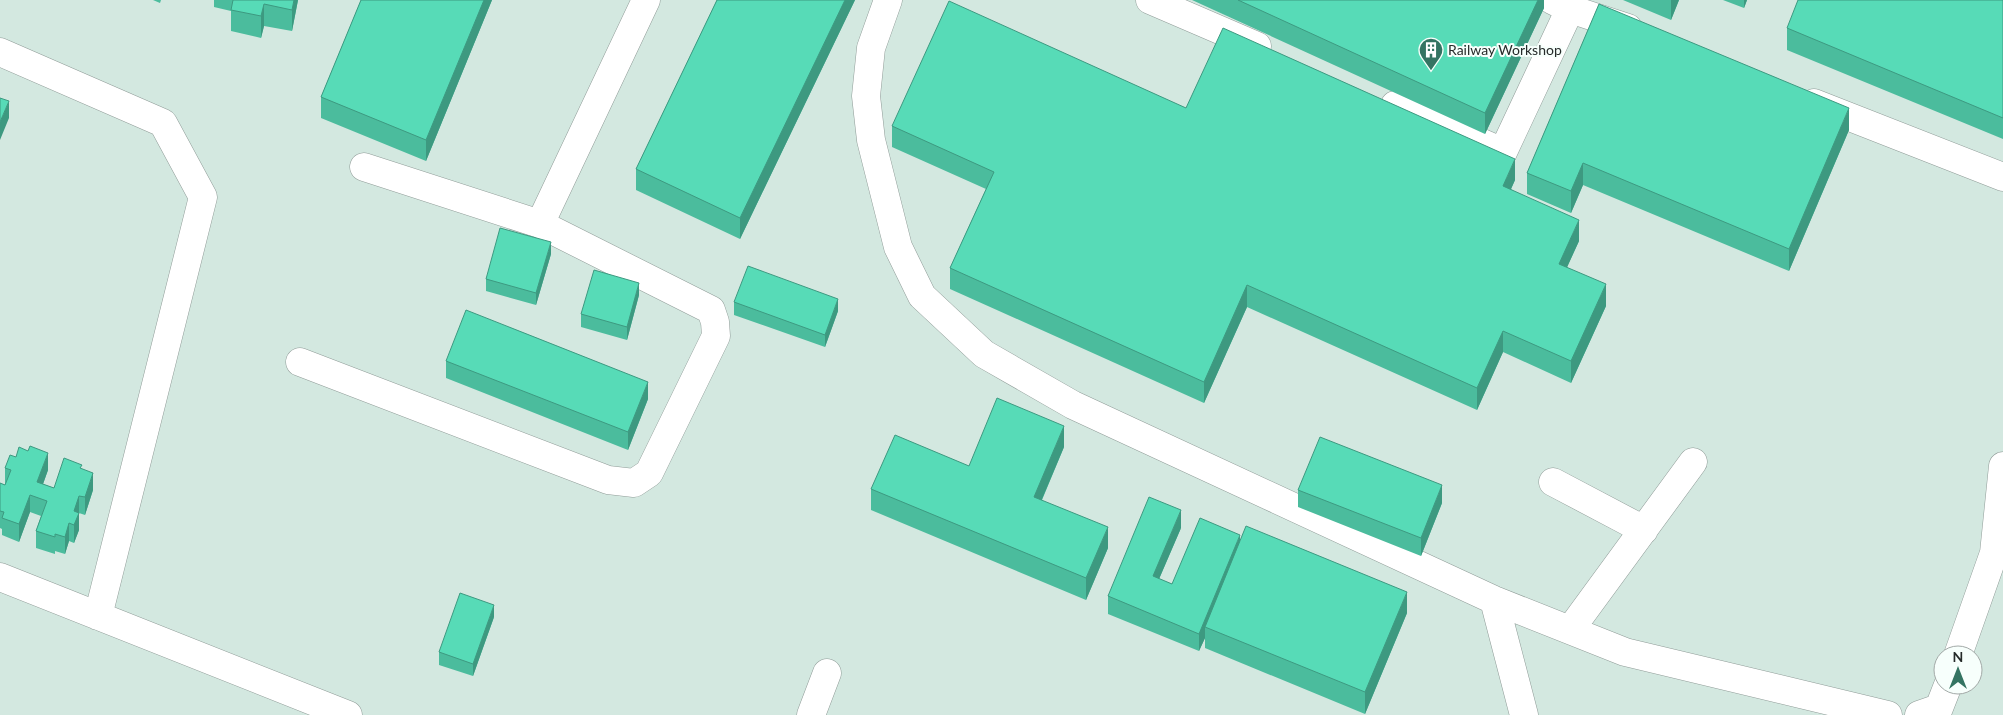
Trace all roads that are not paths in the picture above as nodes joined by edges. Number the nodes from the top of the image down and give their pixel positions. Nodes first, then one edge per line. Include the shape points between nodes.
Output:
1 (646, 0) edge
2 (888, 0) edge
3 (1150, 0) edge
4 (1561, 4) edge
5 (1651, 38) edge
6 (0, 52) edge
7 (1276, 55) edge
8 (1790, 93) edge
9 (1376, 98) edge
10 (364, 168) dead end
11 (2003, 178) edge
12 (540, 224) junction
13 (300, 362) dead end
14 (1693, 462) dead end
15 (2003, 466) edge
16 (1553, 482) dead end
17 (1644, 530) junction
18 (1999, 555) edge
19 (0, 577) edge
20 (1494, 600) junction
21 (98, 616) junction
22 (1570, 630) junction
23 (1962, 645) edge
24 (827, 673) dead end
25 (1944, 695) edge
26 (348, 715) edge
27 (810, 715) edge
28 (1524, 715) edge
29 (1888, 715) edge
30 (1919, 715) edge

1 - 12 street
2 - 20 street via 871,48 866,96 872,140 898,247 922,296 984,354 1073,405
3 - 7 street
4 - 5 street
4 - 9 street via 1503,152
6 - 21 street via 163,123 203,197
8 - 11 street
10 - 12 street
12 - 13 street via 711,310 716,336 649,473 634,483 608,480
14 - 17 street
15 - 18 street
16 - 17 street
17 - 22 street
18 - 23 street
19 - 21 street
20 - 22 street
20 - 28 street
21 - 26 street
22 - 29 street via 1625,652
24 - 27 street
25 - 30 street via 1939,708

